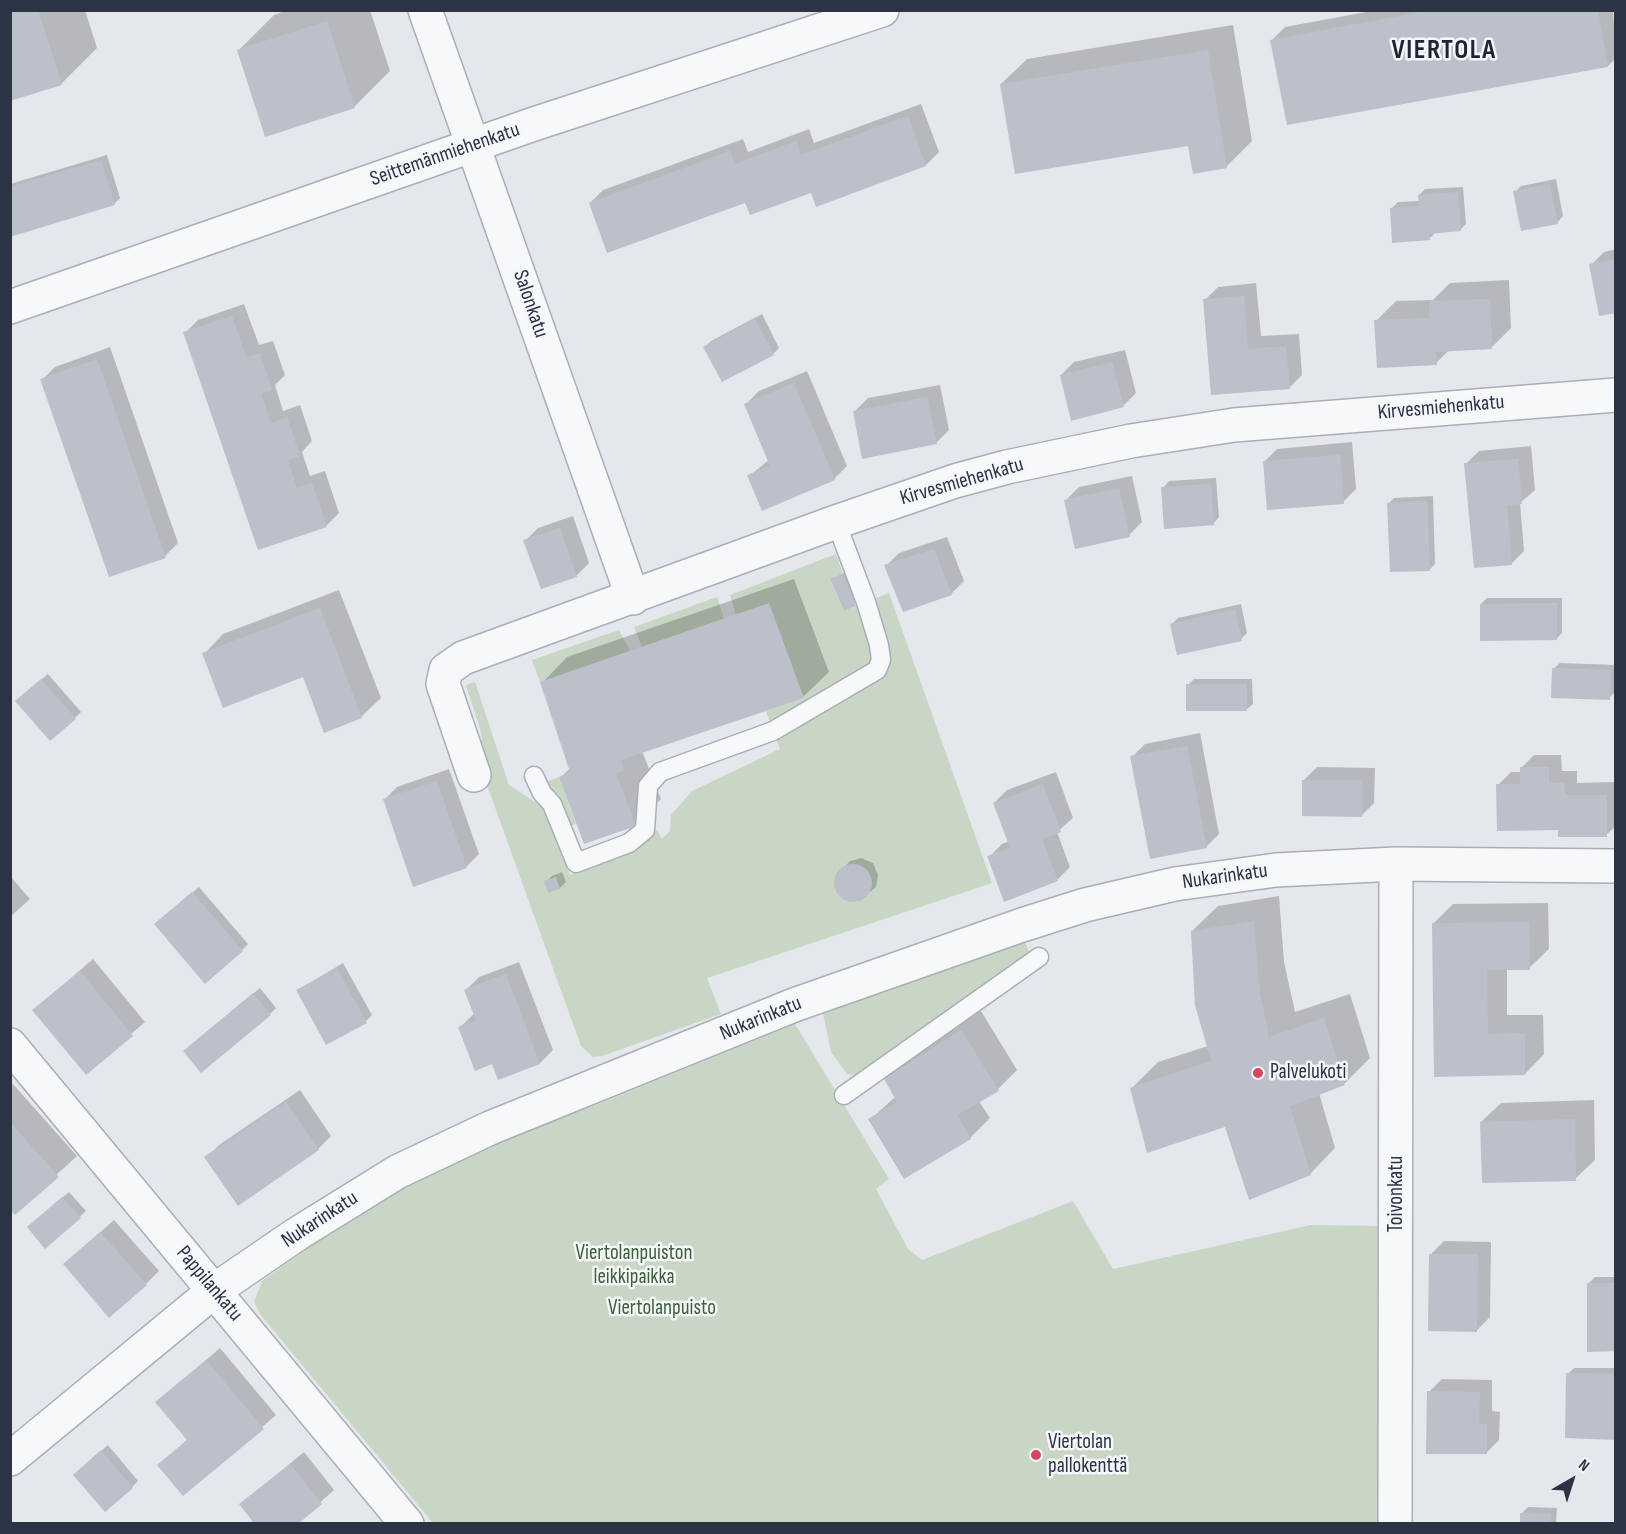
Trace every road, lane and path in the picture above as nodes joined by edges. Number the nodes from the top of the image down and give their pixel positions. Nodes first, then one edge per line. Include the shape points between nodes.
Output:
1 (425, 10) edge
2 (882, 10) edge
3 (474, 146) junction
4 (10, 307) edge
5 (1616, 396) edge
6 (836, 522) junction
7 (633, 598) junction
8 (474, 775) dead end
9 (534, 776) dead end
10 (1396, 864) junction
11 (1616, 866) edge
12 (1039, 957) dead end
13 (10, 1045) edge
14 (844, 1095) dead end
15 (215, 1290) junction
16 (10, 1459) edge
17 (407, 1524) edge
18 (1395, 1524) edge

1 - 3 street, Salonkatu
2 - 3 street, Seittemänmiehenkatu
3 - 4 street, Seittemänmiehenkatu
3 - 7 street, Salonkatu
5 - 6 street, Kirvesmiehenkatu via 1234,425 1131,441 955,481
6 - 7 street, Kirvesmiehenkatu
6 - 9 lane via 879,645 881,660 877,670 773,731 660,772 648,786 645,830 629,843 576,863 552,804
7 - 8 street, Kirvesmiehenkatu via 464,658 446,670 442,684
10 - 11 street, Nukarinkatu
10 - 15 street, Nukarinkatu via 1276,870 1175,884 1022,925 794,1005 441,1148 307,1228
10 - 18 street, Toivonkatu
12 - 14 lane
13 - 15 street, Pappilankatu
15 - 16 street, Nukarinkatu
15 - 17 street, Pappilankatu

